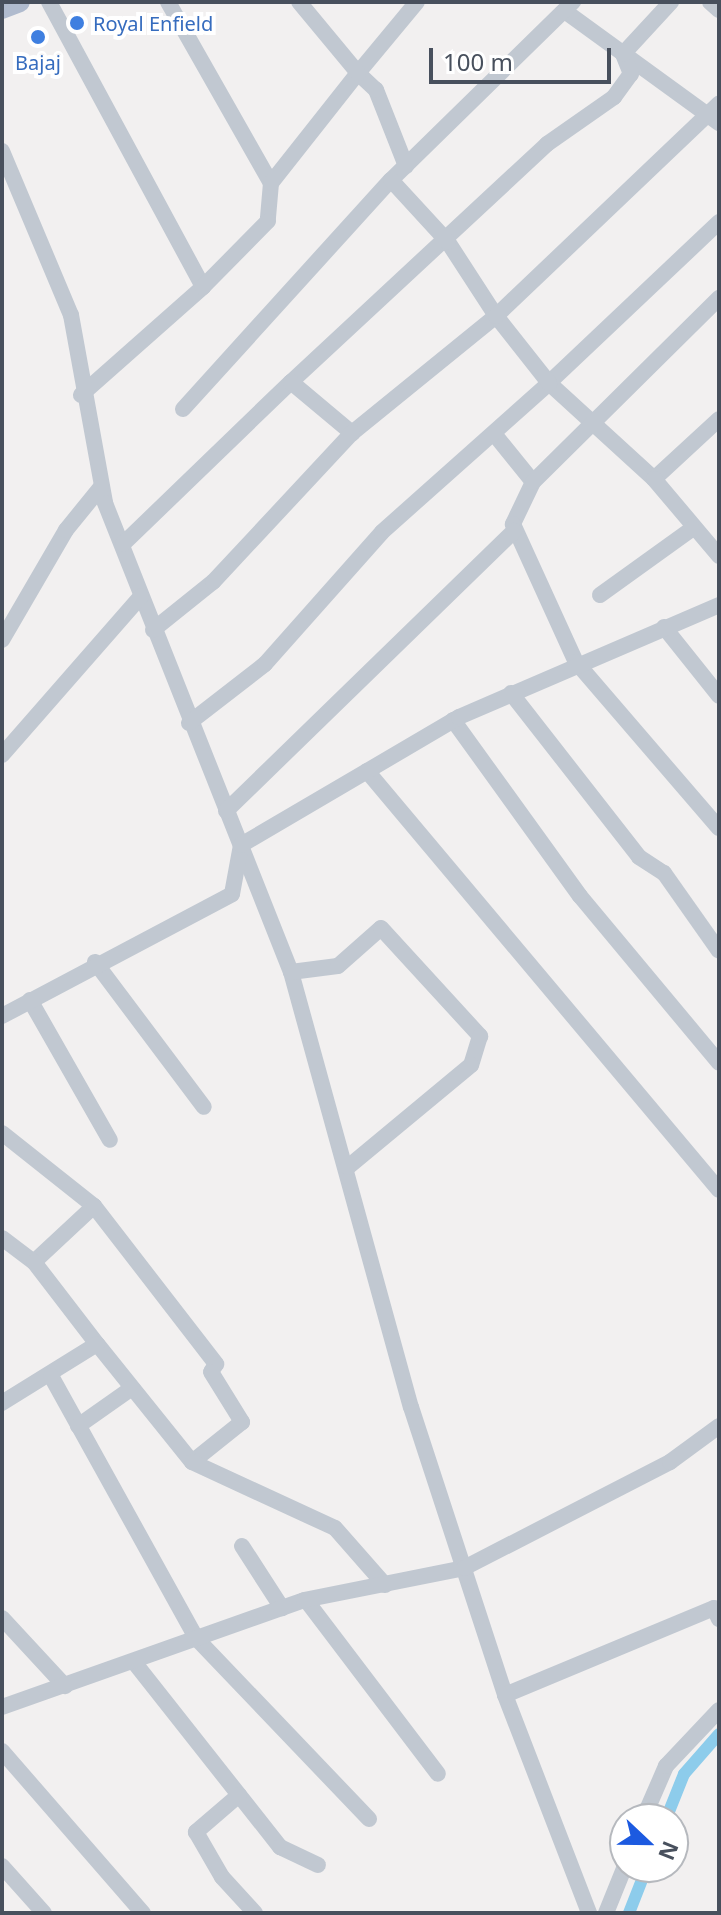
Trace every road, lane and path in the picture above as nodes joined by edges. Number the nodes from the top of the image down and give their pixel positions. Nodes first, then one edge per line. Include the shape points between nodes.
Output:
1 (20, 2) edge
2 (49, 2) edge
3 (168, 2) edge
4 (299, 2) edge
5 (417, 2) edge
6 (671, 2) edge
7 (710, 2) edge
8 (570, 7) edge
9 (2, 9) edge
10 (719, 10) edge
11 (623, 54) junction
12 (358, 73) junction
13 (716, 114) edge
14 (2, 151) edge
15 (406, 166) junction
16 (391, 180) junction
17 (271, 183) junction
18 (719, 222) edge
19 (448, 242) junction
20 (203, 287) junction
21 (719, 298) edge
22 (496, 316) junction
23 (291, 382) junction
24 (549, 383) junction
25 (81, 395) junction
26 (183, 409) dead end
27 (719, 419) edge
28 (591, 420) junction
29 (352, 433) junction
30 (495, 435) junction
31 (654, 479) junction
32 (533, 482) junction
33 (101, 487) junction
34 (692, 529) junction
35 (514, 531) junction
36 (123, 544) junction
37 (719, 556) edge
38 (600, 595) dead end
39 (141, 596) junction
40 (719, 605) edge
41 (664, 627) junction
42 (153, 630) junction
43 (2, 640) edge
44 (576, 662) junction
45 (511, 693) junction
46 (719, 696) edge
47 (453, 720) junction
48 (189, 723) junction
49 (2, 755) edge
50 (367, 771) junction
51 (226, 811) junction
52 (719, 828) edge
53 (241, 845) junction
54 (719, 951) edge
55 (95, 962) junction
56 (291, 972) junction
57 (30, 1000) junction
58 (2, 1016) edge
59 (719, 1063) edge
60 (204, 1107) dead end
61 (2, 1133) edge
62 (110, 1140) dead end
63 (348, 1167) junction
64 (719, 1190) edge
65 (94, 1206) junction
66 (2, 1238) edge
67 (34, 1262) junction
68 (97, 1344) junction
69 (51, 1376) junction
70 (132, 1388) junction
71 (2, 1403) edge
72 (78, 1426) junction
73 (719, 1426) edge
74 (192, 1462) junction
75 (242, 1546) dead end
76 (464, 1568) junction
77 (385, 1585) junction
78 (309, 1604) junction
79 (282, 1608) junction
80 (2, 1618) edge
81 (719, 1619) edge
82 (197, 1639) junction
83 (134, 1662) junction
84 (65, 1686) junction
85 (505, 1695) junction
86 (2, 1707) edge
87 (719, 1710) edge
88 (2, 1751) edge
89 (438, 1774) dead end
90 (239, 1795) junction
91 (650, 1803) edge
92 (369, 1819) dead end
93 (318, 1865) dead end
94 (2, 1866) edge
95 (618, 1883) edge
96 (44, 1913) edge
97 (143, 1913) edge
98 (255, 1913) edge
99 (589, 1913) edge
100 (606, 1913) edge

1 - 9 main road
2 - 20 street
3 - 17 street
4 - 12 street
5 - 12 street
6 - 11 street
7 - 10 street
8 - 11 street
8 - 15 street
11 - 13 street
11 - 19 street via 631,74 614,97 547,144
12 - 15 street via 376,90
12 - 17 street
13 - 22 street
14 - 25 street via 71,315
15 - 16 street
16 - 19 street
16 - 26 street
17 - 20 street via 268,221
18 - 24 street
19 - 22 street
19 - 23 street
20 - 25 street
21 - 28 street
22 - 24 street
22 - 29 street
23 - 29 street
23 - 36 street
24 - 28 street
24 - 30 street
25 - 33 street
27 - 31 street
28 - 31 street
28 - 32 street
29 - 42 street via 213,582
30 - 32 street
30 - 48 street via 382,532 265,664
31 - 34 street
32 - 35 street via 514,515
33 - 36 street
33 - 43 street via 66,530
34 - 37 street
34 - 38 street
35 - 44 street
35 - 51 street
36 - 39 street
39 - 42 street
39 - 49 street
40 - 41 street
41 - 44 street
41 - 46 street
42 - 48 street
44 - 45 street
44 - 52 street
45 - 47 street
45 - 54 street via 639,857 664,873
47 - 50 street
47 - 59 street via 580,896
48 - 51 street
50 - 53 street
50 - 64 street
51 - 53 street
53 - 55 street via 232,894
53 - 56 street
55 - 57 street
55 - 60 street
56 - 63 street
56 - 63 street via 338,966 381,928 480,1036 471,1065
57 - 58 street
57 - 62 street
61 - 65 street
63 - 76 street via 411,1407
65 - 67 street
65 - 74 street via 216,1364 211,1372 242,1422
66 - 67 street
67 - 68 street
68 - 69 street
68 - 70 street
69 - 71 street
69 - 72 street
70 - 72 street
70 - 74 street
72 - 82 street
73 - 76 street via 670,1462
74 - 77 street via 335,1528
75 - 79 street
76 - 77 street
76 - 85 street
77 - 78 street
78 - 79 street
78 - 89 street
79 - 82 street
80 - 84 street
81 - 85 street via 714,1608
82 - 83 street
82 - 92 street
83 - 84 street
83 - 90 street
84 - 86 street
85 - 99 street
87 - 91 street via 666,1766
88 - 97 street
90 - 93 street via 280,1847
90 - 98 street via 196,1832 222,1877
94 - 96 street
95 - 100 street

